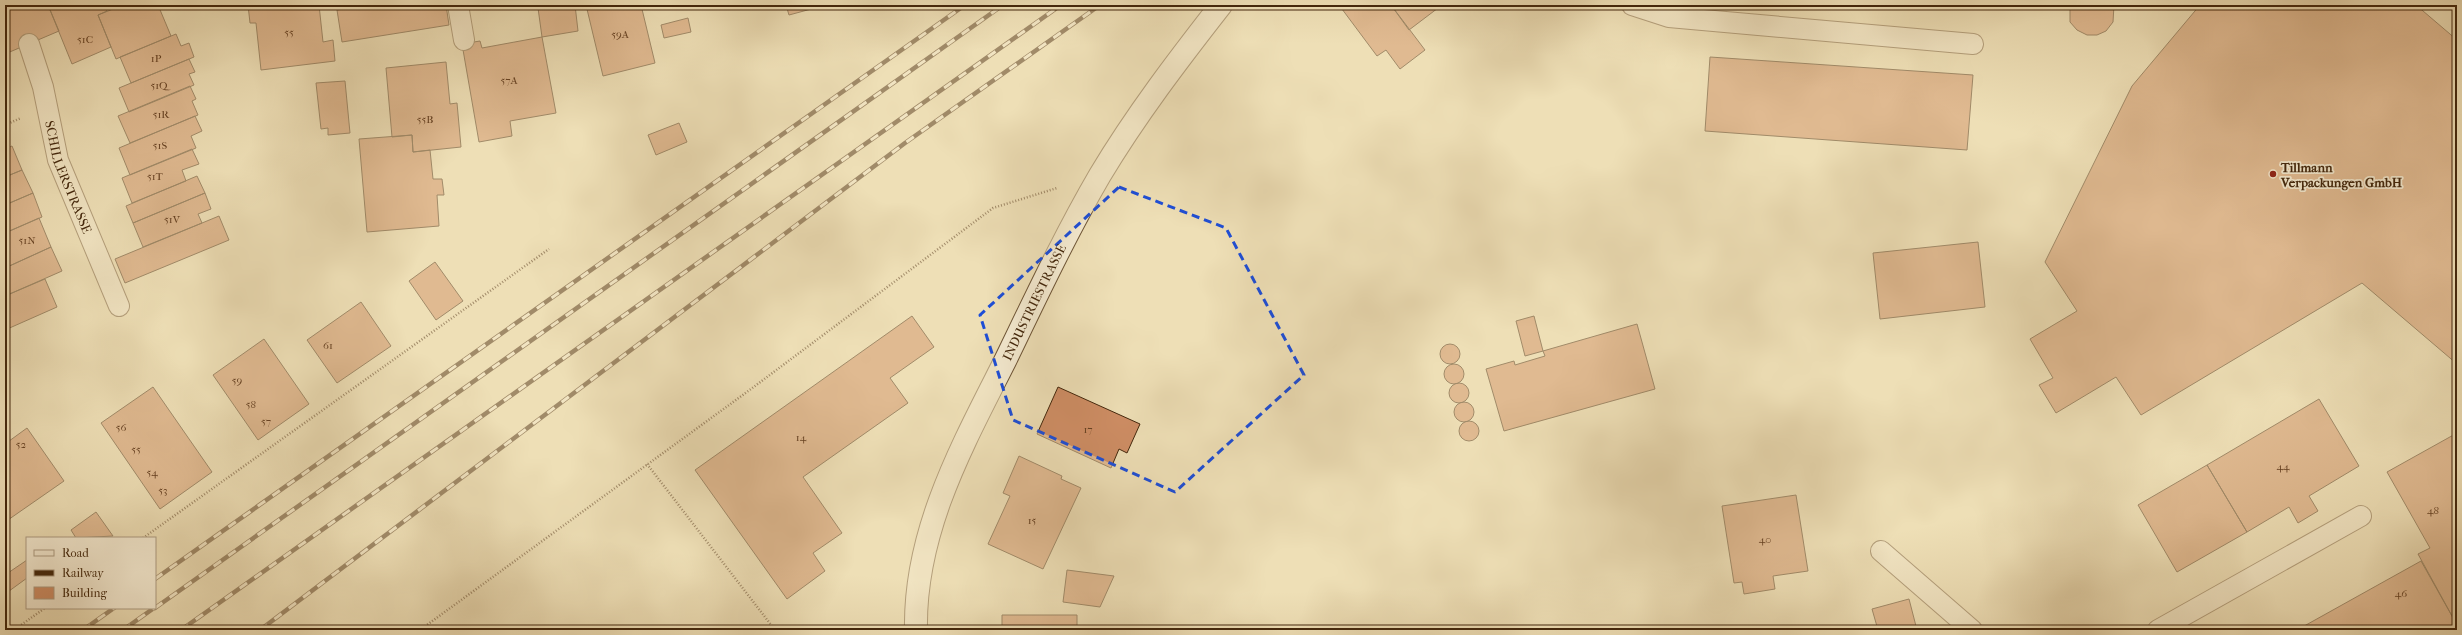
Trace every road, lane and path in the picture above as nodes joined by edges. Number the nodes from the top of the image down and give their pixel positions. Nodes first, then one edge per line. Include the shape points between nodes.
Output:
1 (458, 5) edge
2 (1221, 5) edge
3 (1632, 5) edge
4 (464, 40) dead end
5 (29, 44) dead end
6 (1973, 44) dead end
7 (1100, 176) junction
8 (549, 249) dead end
9 (118, 306) dead end
10 (647, 464) junction
11 (2361, 516) dead end
12 (144, 537) edge
13 (1881, 550) dead end
14 (43, 609) edge
15 (14, 630) edge
16 (420, 630) edge
17 (775, 630) edge
18 (916, 630) edge
19 (1972, 630) edge
20 (2158, 630) edge

1 - 4 lane
2 - 7 street, INDUSTRIESTRASSE via 1161,81
3 - 6 lane via 1669,17
5 - 9 lane, SCHILLERSTRASSE via 43,87 58,160
7 - 10 path via 993,208
7 - 18 street, INDUSTRIESTRASSE via 1056,258 941,494 928,535 920,577
8 - 12 path
10 - 16 path
10 - 17 path
11 - 20 lane
13 - 19 lane
14 - 15 path

